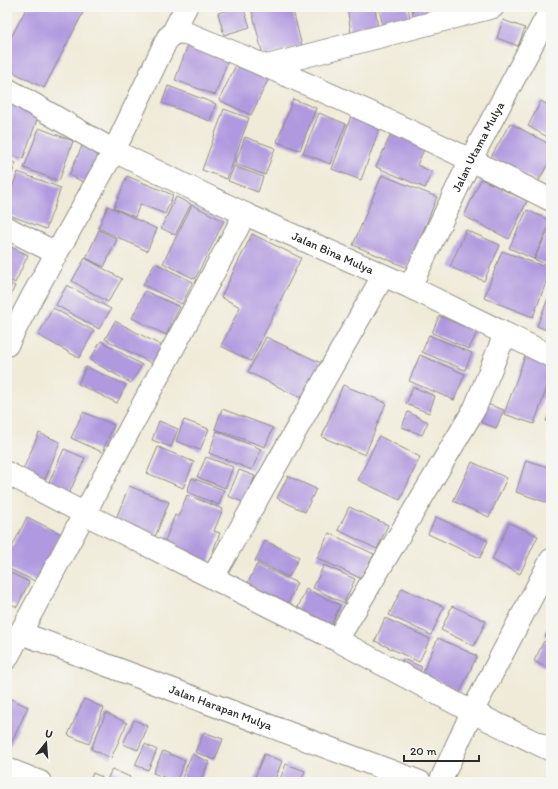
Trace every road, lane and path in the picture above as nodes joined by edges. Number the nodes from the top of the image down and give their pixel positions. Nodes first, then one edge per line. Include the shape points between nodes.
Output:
1 (186, 7) edge
2 (493, 7) edge
3 (551, 9) edge
4 (172, 34) junction
5 (542, 47) edge
6 (267, 66) junction
7 (7, 89) edge
8 (114, 151) junction
9 (471, 159) junction
10 (551, 200) edge
11 (245, 214) junction
12 (7, 228) edge
13 (56, 253) junction
14 (384, 276) junction
15 (410, 287) junction
16 (505, 334) junction
17 (7, 345) edge
18 (551, 356) edge
19 (7, 473) edge
20 (85, 514) junction
21 (551, 560) edge
22 (213, 577) junction
23 (21, 633) junction
24 (337, 640) junction
25 (7, 658) edge
26 (472, 712) junction
27 (551, 750) edge
28 (7, 769) edge
29 (40, 782) edge
30 (420, 782) edge
31 (440, 782) edge

1 - 4 street
2 - 6 street
3 - 5 street, Jalan Utama Mulya
4 - 6 street via 189,34
4 - 8 street via 168,37
5 - 9 street, Jalan Utama Mulya
6 - 9 street
7 - 8 street, Jalan Bina Mulya
8 - 11 street, Jalan Bina Mulya
8 - 13 street
9 - 10 street
9 - 15 street, Jalan Utama Mulya
11 - 14 street, Jalan Bina Mulya
11 - 20 street
12 - 13 street
13 - 17 street
14 - 15 street, Jalan Bina Mulya
14 - 22 street
15 - 16 street, Jalan Bina Mulya
16 - 18 street, Jalan Bina Mulya
16 - 24 street via 475,408
19 - 20 street
20 - 22 street
20 - 23 street
21 - 26 street
22 - 24 street
23 - 25 street
23 - 30 street, Jalan Harapan Mulya
24 - 26 street
26 - 27 street
26 - 31 street
28 - 29 street

